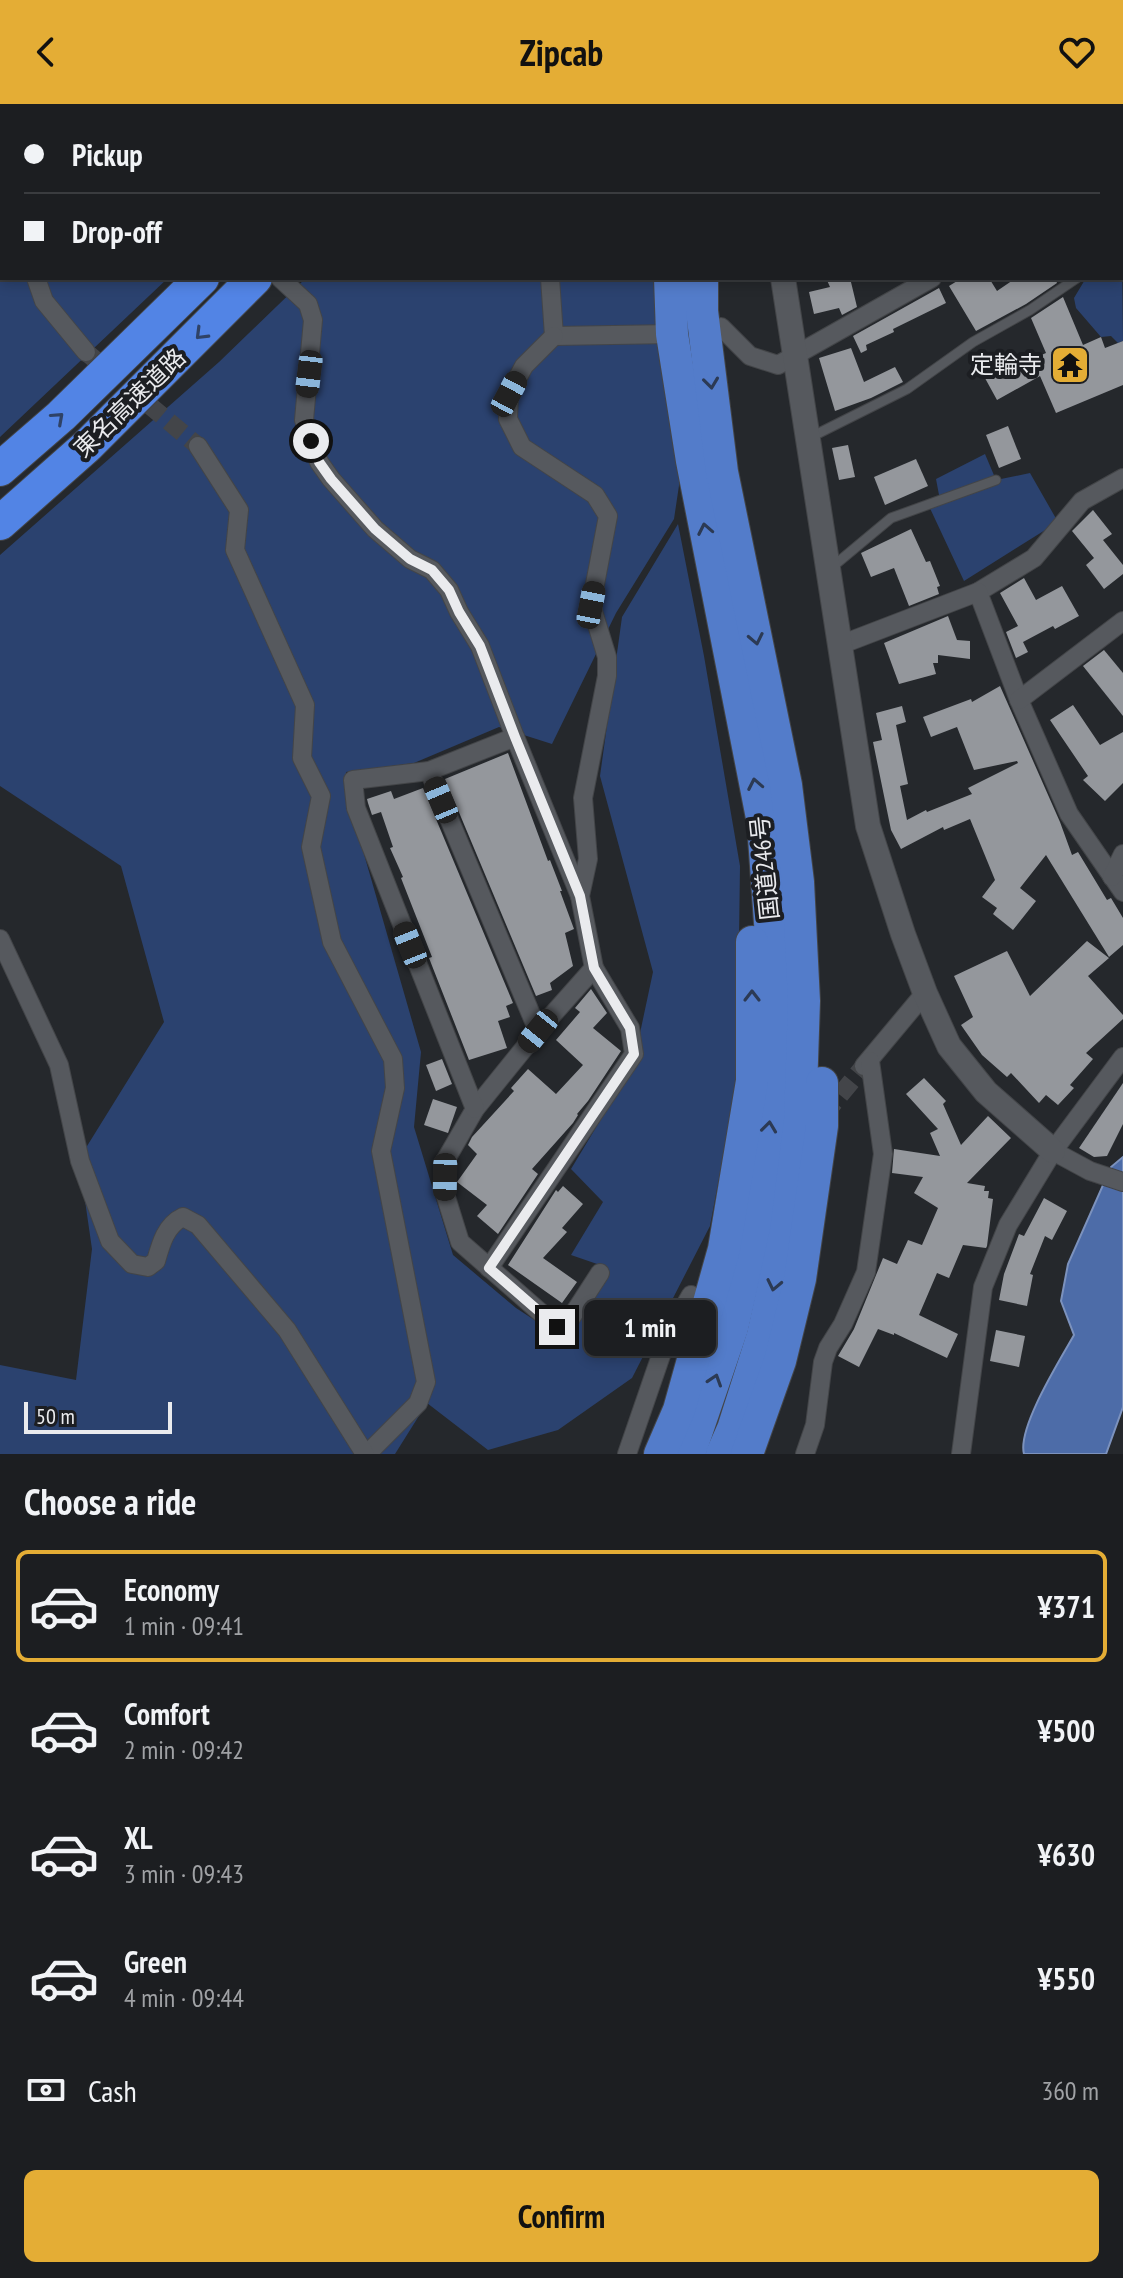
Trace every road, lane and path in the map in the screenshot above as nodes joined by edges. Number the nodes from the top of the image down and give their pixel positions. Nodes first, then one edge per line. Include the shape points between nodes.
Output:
1 (37, 280) edge
2 (200, 280) edge
3 (253, 280) edge
4 (282, 280) edge
5 (550, 280) edge
6 (670, 280) edge
7 (702, 280) edge
8 (783, 280) edge
9 (928, 280) edge
10 (1074, 280) edge
11 (721, 327) dead end
12 (672, 334) junction
13 (554, 336) junction
14 (86, 352) tunnel mouth
15 (796, 355) junction
16 (809, 438) junction
17 (198, 446) tunnel mouth
18 (0, 469) edge
19 (1123, 478) edge
20 (996, 480) dead end
21 (0, 523) edge
22 (829, 570) junction
23 (978, 592) junction
24 (1123, 621) edge
25 (840, 645) junction
26 (1019, 700) junction
27 (515, 737) junction
28 (429, 771) junction
29 (762, 826) junction
30 (1123, 854) edge
31 (798, 882) junction
32 (1118, 884) edge
33 (580, 896) junction
34 (0, 939) edge
35 (594, 968) junction
36 (925, 993) junction
37 (538, 1031) junction
38 (1123, 1057) edge
39 (475, 1109) junction
40 (1053, 1151) junction
41 (1123, 1182) edge
42 (489, 1268) junction
43 (600, 1273) dead end
44 (691, 1295) dead end
45 (366, 1454) edge
46 (627, 1454) edge
47 (660, 1454) edge
48 (689, 1454) edge
49 (722, 1454) edge
50 (747, 1454) edge
51 (805, 1454) edge
52 (961, 1454) edge

1 - 14 street via 44,301
18 -> 2 highway, 東名高速道路
3 -> 21 highway, 東名高速道路 via 87,446
4 - 27 street via 308,304 313,320 304,420 319,462 375,529 432,570 449,590 480,646
5 - 13 street
6 - 12 highway, 国道246号
7 -> 31 highway, 国道246号 via 722,472 786,785
8 - 15 street
9 - 15 street
10 - 16 lane via 907,389
11 - 15 street via 750,356 778,365
12 - 13 street
29 -> 12 highway, 国道246号
13 - 33 street via 524,366 509,394 508,419 522,447 595,495 608,516 591,605 607,657 607,676 583,798 588,859
15 - 16 street
16 - 22 street
17 - 45 street via 239,510 235,550 305,705 302,758 321,796 311,847 332,942 393,1059 395,1088 381,1151 426,1382 418,1403
19 - 23 street via 1082,501 1034,558
20 - 22 lane via 891,518
22 - 25 street
23 - 25 street
23 - 26 street
24 - 26 street
25 - 36 street via 868,826
26 - 32 street via 1069,814
27 - 28 street
27 - 33 street
28 - 37 street
28 - 39 street via 353,780 356,808
47 -> 29 highway via 679,1410 724,1249 752,1081 752,884
48 -> 29 highway, 国道246号 via 732,1328 756,1225 770,1119 776,1008
30 - 32 street
31 -> 49 highway, 国道246号 via 804,1001 800,1105 786,1231 763,1335
31 - 50 highway via 823,1018 822,1126 800,1279 780,1361
33 - 35 street
34 - 45 street via 59,1065 80,1161 110,1241 132,1264 148,1267 156,1261 173,1221 183,1217 198,1225 287,1330
35 - 37 street
35 - 42 street via 630,1028 634,1054
36 - 40 street via 949,1046 986,1092
36 - 51 street via 867,1064 883,1154 866,1272 823,1362 815,1425
37 - 39 street
38 - 40 street
39 - 42 street via 445,1161 445,1194 460,1242
40 - 41 street
40 - 52 street via 1008,1225 983,1287
42 - 43 street via 557,1327 567,1324
44 - 46 street via 668,1335

